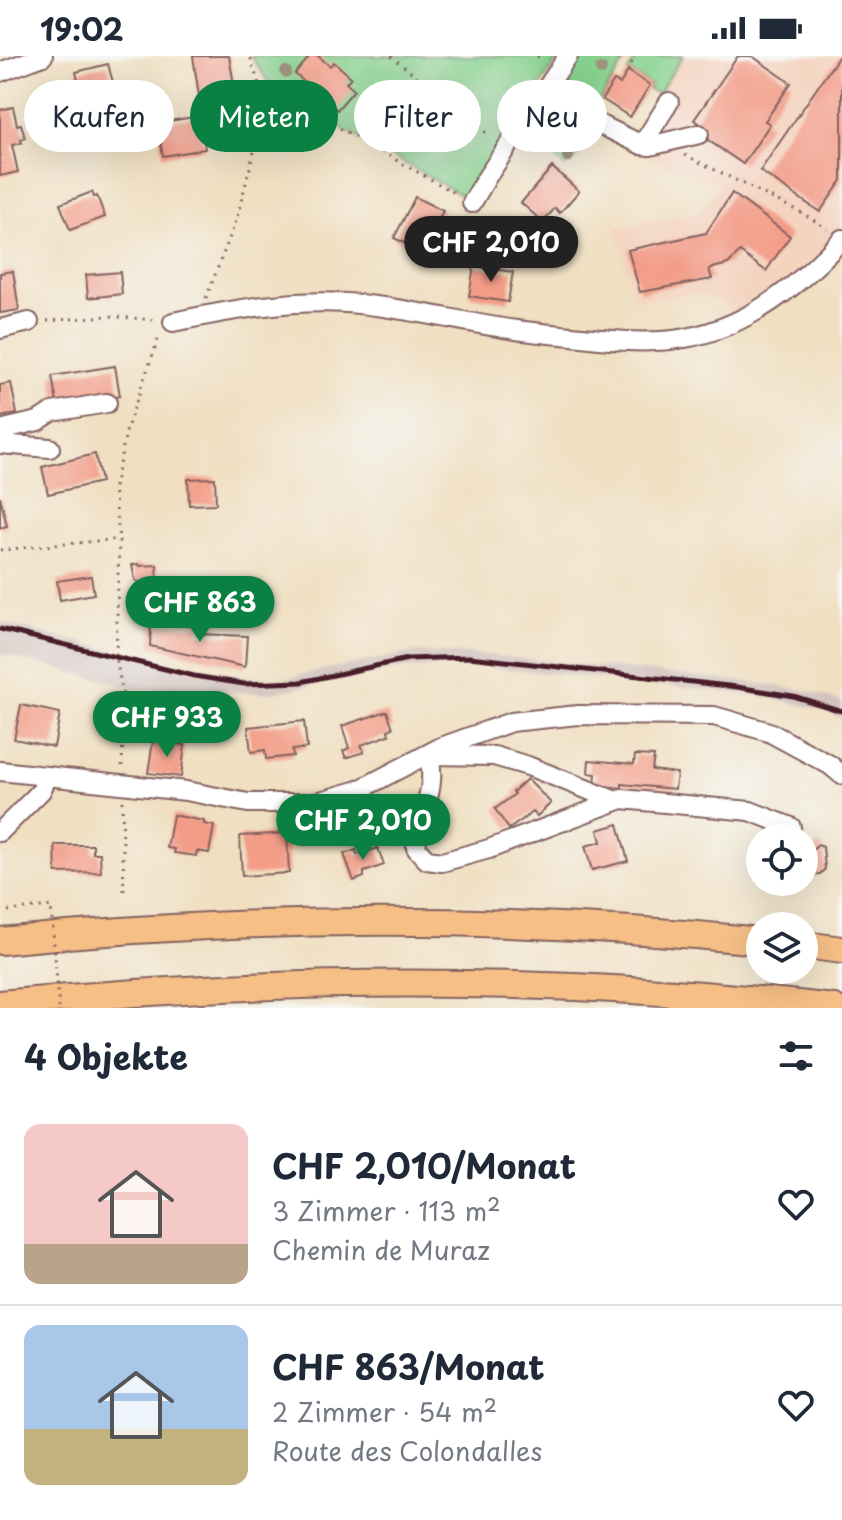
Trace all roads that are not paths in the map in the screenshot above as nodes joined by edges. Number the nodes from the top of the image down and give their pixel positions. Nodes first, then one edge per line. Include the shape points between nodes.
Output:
1 (43, 56) edge
2 (568, 56) edge
3 (0, 72) edge
4 (553, 80) edge
5 (669, 102) dead end
6 (607, 128) edge
7 (699, 134) dead end
8 (642, 145) junction
9 (504, 152) edge
10 (472, 203) road end
11 (836, 235) edge
12 (29, 322) road end
13 (173, 322) road end
14 (0, 329) edge
15 (107, 403) dead end
16 (0, 430) edge
17 (0, 444) edge
18 (50, 448) dead end
19 (429, 755) junction
20 (0, 771) edge
21 (842, 775) edge
22 (48, 776) junction
23 (616, 801) junction
24 (783, 824) edge
25 (0, 832) edge
26 (746, 940) edge
27 (0, 941) edge
28 (818, 947) edge
29 (842, 950) edge
30 (0, 1004) edge
31 (834, 1008) edge

1 - 3 street
2 - 4 street
5 - 8 street
6 - 8 street
7 - 8 street
9 - 10 street
11 - 13 street via 805,278 721,328 685,338 622,341 515,330 347,303 288,303
12 - 14 street
15 - 16 street via 52,412
17 - 18 street
19 - 21 street via 511,722 578,715 714,716 769,732
19 - 22 street via 359,790 313,803 248,803
19 - 23 street via 494,756
19 - 23 street via 433,773 416,848 427,860 442,862 489,849
20 - 22 street
22 - 25 street via 41,791
23 - 24 street via 750,811
26 - 27 highway via 434,921 246,923
28 - 29 highway
30 - 31 highway via 232,987 435,983 618,989

